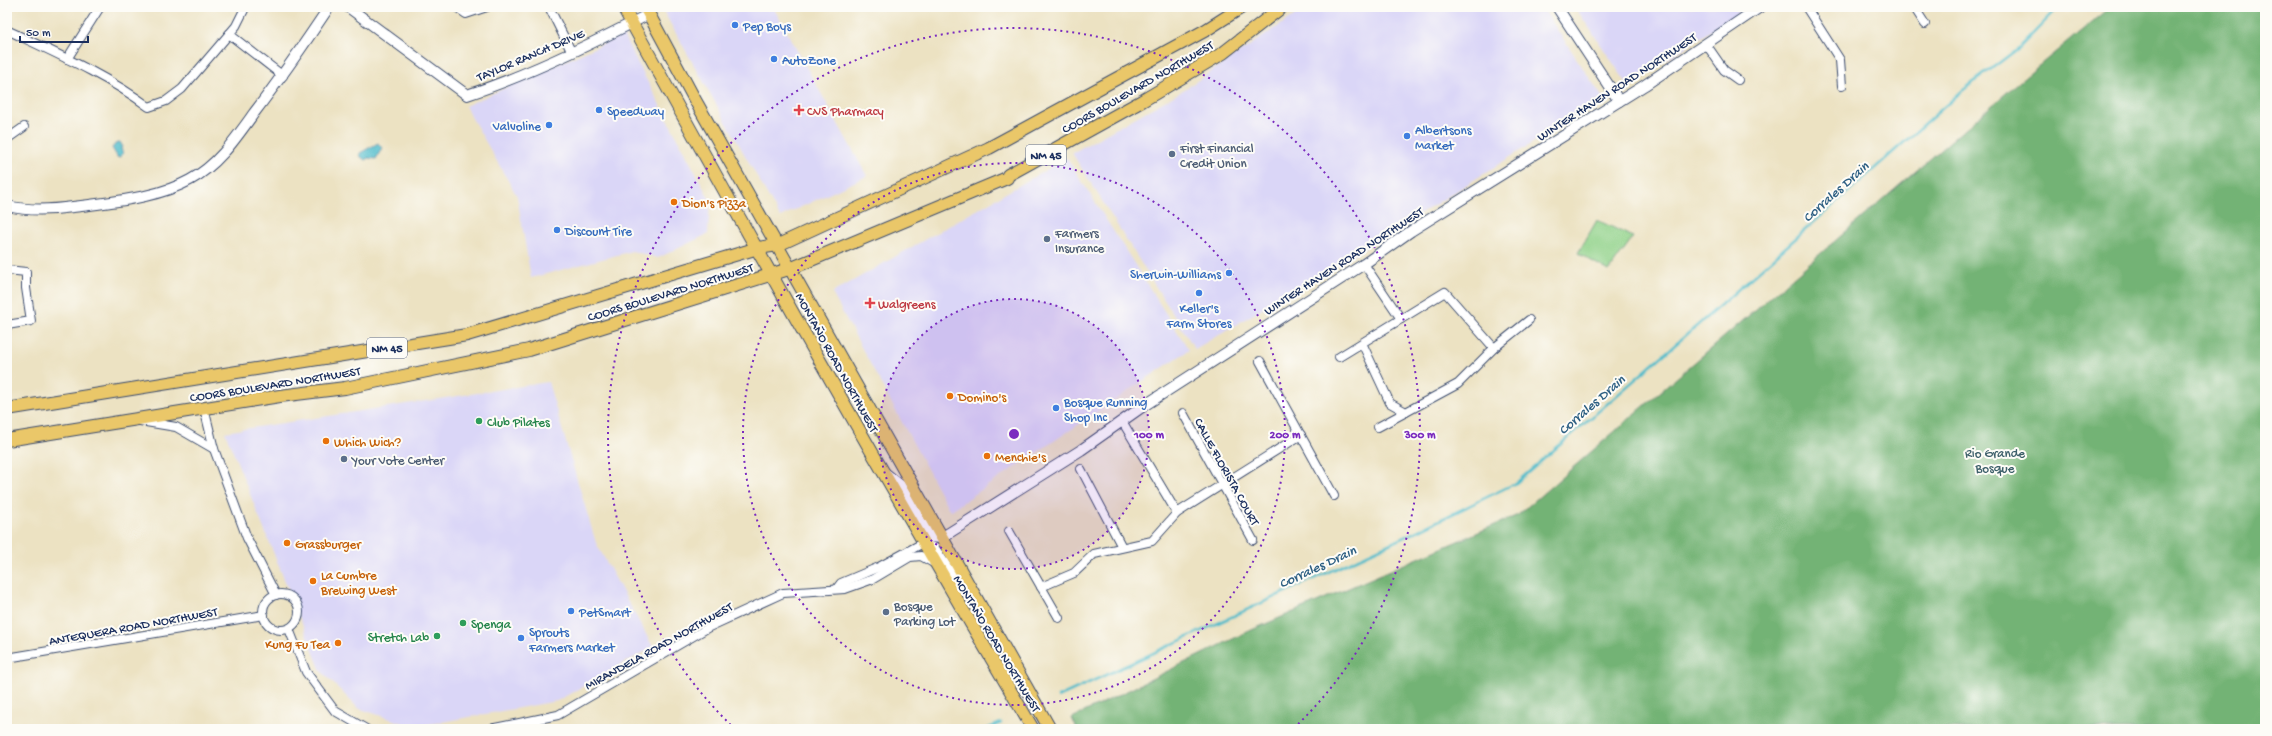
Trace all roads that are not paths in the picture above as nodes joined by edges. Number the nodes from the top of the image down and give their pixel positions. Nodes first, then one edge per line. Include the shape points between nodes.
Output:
1 (100, 7) edge
2 (329, 7) edge
3 (348, 7) edge
4 (456, 7) edge
5 (487, 7) edge
6 (549, 7) edge
7 (623, 7) edge
8 (1242, 7) edge
9 (1282, 7) edge
10 (1557, 7) edge
11 (1760, 7) edge
12 (1806, 7) edge
13 (1914, 7) edge
14 (244, 10) dead end
15 (647, 10) edge
16 (632, 23) junction
17 (1925, 24) dead end
18 (7, 30) edge
19 (229, 34) junction
20 (1706, 44) junction
21 (571, 52) junction
22 (67, 59) junction
23 (283, 76) junction
24 (1738, 80) dead end
25 (1842, 86) dead end
26 (1619, 102) junction
27 (24, 127) dead end
28 (7, 139) edge
29 (7, 206) edge
30 (778, 245) junction
31 (758, 248) junction
32 (1364, 264) junction
33 (792, 268) junction
34 (7, 270) edge
35 (772, 273) junction
36 (1401, 319) junction
37 (1529, 320) dead end
38 (7, 325) edge
39 (1362, 343) junction
40 (1494, 348) junction
41 (1339, 357) dead end
42 (1260, 361) dead end
43 (204, 408) junction
44 (7, 409) edge
45 (1406, 412) junction
46 (1182, 413) dead end
47 (129, 420) junction
48 (1122, 421) junction
49 (1378, 427) dead end
50 (1301, 435) junction
51 (7, 440) edge
52 (214, 449) junction
53 (1081, 469) dead end
54 (883, 471) junction
55 (1222, 483) junction
56 (1334, 496) dead end
57 (1176, 513) junction
58 (1009, 532) dead end
59 (941, 538) junction
60 (1253, 540) dead end
61 (923, 543) junction
62 (1122, 547) junction
63 (935, 564) junction
64 (1041, 587) junction
65 (838, 588) junction
66 (276, 594) junction
67 (982, 610) junction
68 (264, 615) junction
69 (1059, 618) dead end
70 (289, 629) junction
71 (7, 658) edge
72 (366, 729) edge
73 (490, 729) edge
74 (1033, 729) edge
75 (1050, 729) edge

1 - 22 street
2 - 23 street
3 - 21 street, TAYLOR RANCH DRIVE via 466,95
4 - 5 street via 466,14
6 - 21 street
7 - 16 main road, MONTAÑO ROAD NORTHWEST
8 - 30 main road, COORS BOULEVARD NORTHWEST / NM 45 via 1206,30 989,148
9 - 33 main road, COORS BOULEVARD NORTHWEST / NM 45 via 1223,53 1008,175 1007,178
10 - 26 street
11 - 20 street, WINTER HAVEN ROAD NORTHWEST
12 - 25 street via 1840,60
13 - 17 street
14 - 19 street
15 - 16 street, TAYLOR RANCH DRIVE
15 - 30 main road, MONTAÑO ROAD NORTHWEST
16 - 21 street, TAYLOR RANCH DRIVE
16 - 31 main road, MONTAÑO ROAD NORTHWEST
18 - 22 street
19 - 22 street via 174,96 149,106
19 - 23 street
20 - 24 street via 1724,70
20 - 26 street, WINTER HAVEN ROAD NORTHWEST
23 - 29 street via 230,146 211,166 169,190 118,201 48,211
26 - 32 street, WINTER HAVEN ROAD NORTHWEST via 1411,231
27 - 28 street
30 - 31 main road, COORS BOULEVARD NORTHWEST / NM 45
30 - 33 main road, MONTAÑO ROAD NORTHWEST
31 - 35 main road, MONTAÑO ROAD NORTHWEST
31 - 44 main road, COORS BOULEVARD NORTHWEST / NM 45 via 467,335
32 - 36 street
32 - 48 street, WINTER HAVEN ROAD NORTHWEST
33 - 35 main road, COORS BOULEVARD NORTHWEST / NM 45
33 - 59 main road, MONTAÑO ROAD NORTHWEST
34 - 38 street via 26,272 31,321
35 - 43 main road, COORS BOULEVARD NORTHWEST / NM 45 via 529,350 345,388
35 - 54 main road, MONTAÑO ROAD NORTHWEST
36 - 39 street
36 - 40 street via 1445,292
37 - 40 street
39 - 41 street
39 - 45 street via 1390,403
40 - 45 street via 1458,384
42 - 50 street
43 - 47 main road, COORS BOULEVARD NORTHWEST / NM 45
43 - 52 street
45 - 49 street
46 - 55 street, CALLE FLORISTA COURT
47 - 51 main road, COORS BOULEVARD NORTHWEST / NM 45
47 - 52 street via 176,427
48 - 57 street
48 - 59 street, WINTER HAVEN ROAD NORTHWEST
50 - 55 street
50 - 56 street
52 - 66 street via 247,538
53 - 62 street
54 - 59 street via 900,485 930,537
54 - 61 main road, MONTAÑO ROAD NORTHWEST
55 - 57 street
55 - 60 street, CALLE FLORISTA COURT
57 - 62 street via 1152,541
58 - 64 street
59 - 67 main road, MONTAÑO ROAD NORTHWEST
61 - 63 main road, MONTAÑO ROAD NORTHWEST
61 - 65 street via 879,567 842,583
61 - 67 street via 935,548 962,588
62 - 64 street via 1094,554 1074,573
63 - 65 street, MIRANDELA ROAD NORTHWEST via 921,556 910,557 873,579
63 - 74 main road, MONTAÑO ROAD NORTHWEST
64 - 69 street
65 - 73 street, MIRANDELA ROAD NORTHWEST via 783,593 709,627 558,715
66 - 68 street via 265,603
66 - 70 street via 288,595 298,604 298,621
67 - 75 main road, MONTAÑO ROAD NORTHWEST
68 - 70 street via 267,624 272,628 278,631
68 - 71 street, ANTEQUERA ROAD NORTHWEST
70 - 72 street via 306,672 335,711

